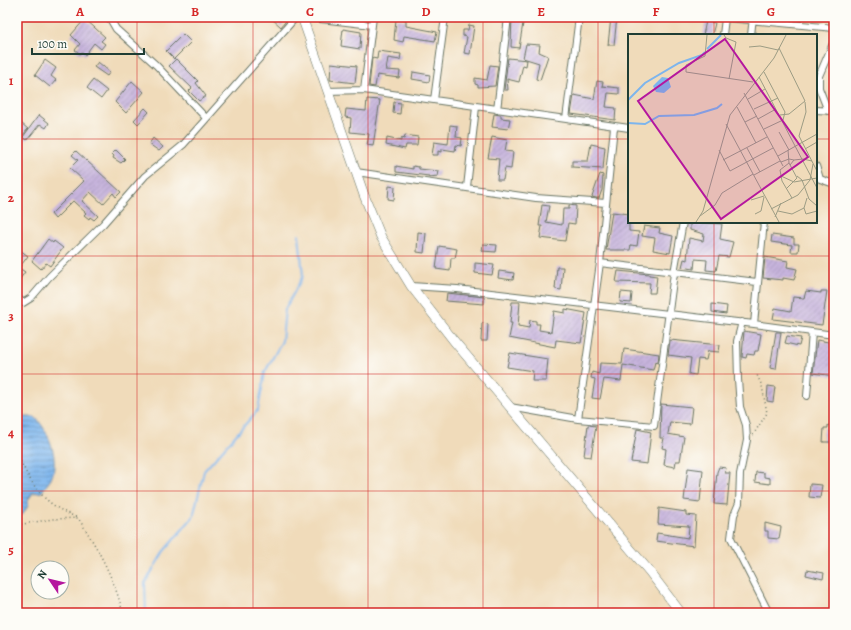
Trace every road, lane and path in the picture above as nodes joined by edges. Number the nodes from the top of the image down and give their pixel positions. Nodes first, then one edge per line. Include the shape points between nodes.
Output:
1 (109, 17) edge
2 (296, 17) edge
3 (303, 17) edge
4 (373, 17) edge
5 (445, 17) edge
6 (508, 17) edge
7 (579, 17) edge
8 (717, 17) edge
9 (725, 18) edge
10 (752, 19) edge
11 (372, 25) junction
12 (834, 28) edge
13 (722, 34) edge
14 (751, 34) edge
15 (834, 41) edge
16 (817, 76) edge
17 (364, 90) junction
18 (326, 91) junction
19 (434, 100) junction
20 (476, 107) junction
21 (496, 110) junction
22 (817, 110) edge
23 (831, 111) edge
24 (206, 118) junction
25 (566, 119) junction
26 (614, 127) junction
27 (628, 128) edge
28 (356, 172) junction
29 (818, 179) edge
30 (834, 184) edge
31 (467, 187) junction
32 (606, 204) junction
33 (683, 223) edge
34 (764, 223) edge
35 (600, 263) junction
36 (674, 273) junction
37 (757, 282) junction
38 (411, 286) junction
39 (17, 297) edge
40 (594, 305) junction
41 (670, 314) junction
42 (742, 322) junction
43 (754, 324) junction
44 (812, 332) junction
45 (834, 335) edge
46 (757, 375) dead end
47 (807, 396) dead end
48 (510, 407) junction
49 (578, 419) junction
50 (747, 445) junction
51 (17, 454) edge
52 (78, 518) junction
53 (17, 525) edge
54 (123, 613) edge
55 (681, 613) edge
56 (769, 613) edge

1 - 24 street via 116,29 160,69
2 - 24 street
3 - 11 street
3 - 18 main road
4 - 11 street
5 - 19 street
6 - 21 street
7 - 25 street
8 - 9 street
9 - 10 street
9 - 13 street
10 - 12 street
10 - 14 street
11 - 17 street
15 - 16 street
16 - 23 street via 819,88
17 - 18 street
17 - 19 street
18 - 28 main road
19 - 20 street
20 - 21 street
20 - 31 street
21 - 25 street
22 - 23 street
24 - 39 street via 177,150 145,176 31,298 24,303
25 - 26 street
26 - 27 street
26 - 32 street
28 - 31 street
28 - 38 main road via 381,237
29 - 30 street
31 - 32 street via 536,198
32 - 35 street
33 - 36 street
34 - 37 street
35 - 36 street
35 - 40 street
36 - 37 street
36 - 41 street
37 - 43 street
38 - 40 street
38 - 48 main road
40 - 41 street
40 - 49 street
41 - 42 street
41 - 49 street via 654,426
42 - 43 street
42 - 50 street via 737,358 740,406 746,425
43 - 44 street
44 - 45 street
44 - 47 street
46 - 50 path via 762,386 767,413
48 - 49 street
48 - 55 main road via 649,571
50 - 56 street via 731,538
51 - 52 path via 40,496
52 - 53 path
52 - 54 path via 112,578

